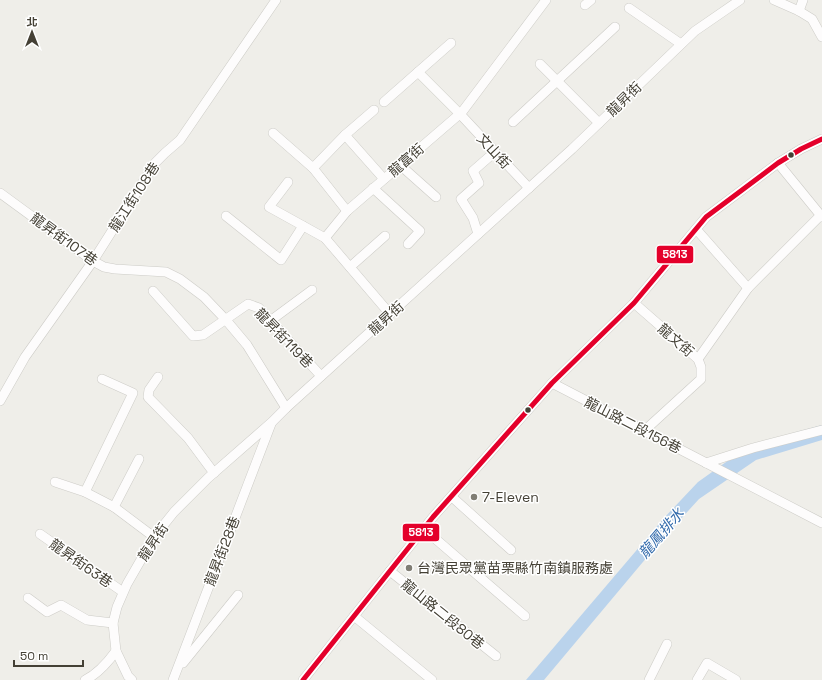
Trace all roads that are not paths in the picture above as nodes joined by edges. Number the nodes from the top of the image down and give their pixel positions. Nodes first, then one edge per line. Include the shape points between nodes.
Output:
1 (276, 0) edge
2 (546, 0) edge
3 (774, 0) edge
4 (803, 0) edge
5 (734, 2) edge
6 (628, 8) dead end
7 (799, 11) junction
8 (615, 27) dead end
9 (822, 37) edge
10 (451, 43) dead end
11 (681, 44) junction
12 (540, 64) dead end
13 (418, 72) junction
14 (557, 80) junction
15 (384, 102) dead end
16 (374, 110) dead end
17 (460, 114) junction
18 (513, 122) dead end
19 (599, 123) junction
20 (273, 133) dead end
21 (345, 135) junction
22 (822, 139) edge
23 (489, 157) dead end
24 (778, 163) junction
25 (400, 165) junction
26 (313, 168) junction
27 (384, 179) junction
28 (288, 182) dead end
29 (373, 188) junction
30 (529, 188) junction
31 (0, 192) edge
32 (436, 197) dead end
33 (346, 211) junction
34 (226, 216) dead end
35 (821, 216) edge
36 (302, 226) junction
37 (696, 229) junction
38 (478, 234) junction
39 (385, 236) dead end
40 (325, 238) junction
41 (408, 244) dead end
42 (93, 261) junction
43 (350, 267) junction
44 (748, 288) junction
45 (312, 290) dead end
46 (153, 291) dead end
47 (634, 303) junction
48 (390, 314) junction
49 (226, 320) junction
50 (270, 321) junction
51 (698, 359) junction
52 (321, 376) junction
53 (102, 378) dead end
54 (158, 378) dead end
55 (552, 383) junction
56 (0, 401) edge
57 (286, 408) junction
58 (272, 422) junction
59 (822, 430) edge
60 (644, 431) junction
61 (139, 459) dead end
62 (710, 464) junction
63 (214, 473) junction
64 (55, 482) dead end
65 (85, 492) junction
66 (452, 497) junction
67 (114, 507) junction
68 (822, 523) edge
69 (424, 529) junction
70 (40, 534) dead end
71 (154, 537) junction
72 (511, 550) dead end
73 (390, 571) junction
74 (123, 592) junction
75 (238, 595) dead end
76 (28, 598) dead end
77 (354, 616) junction
78 (525, 616) dead end
79 (113, 623) junction
80 (667, 644) dead end
81 (116, 652) junction
82 (496, 656) dead end
83 (177, 670) junction
84 (305, 679) edge
85 (85, 680) edge
86 (132, 680) edge
87 (173, 680) edge
88 (432, 680) edge
89 (649, 680) edge
90 (697, 680) edge
91 (736, 680) edge

1 - 42 street, 龍江街108巷 via 180,140 155,163
2 - 17 street, 龍富街
3 - 7 street
4 - 7 street
5 - 11 street, 龍昇街
6 - 11 street
7 - 9 street via 812,19
8 - 14 street
10 - 13 street
11 - 19 street, 龍昇街
12 - 14 street
13 - 15 street
13 - 17 street, 文山街
14 - 18 street
14 - 19 street
16 - 21 street
17 - 25 street, 龍富街
17 - 30 street, 文山街
19 - 30 street, 龍昇街
20 - 26 street
21 - 26 street
21 - 27 street
22 - 24 street
23 - 38 street via 473,171 479,183 461,199 473,218
24 - 35 street
24 - 37 street via 706,217
25 - 27 street, 龍富街
25 - 32 street
26 - 33 street
27 - 29 street, 龍富街
28 - 36 street via 269,206
29 - 33 street, 龍富街
29 - 41 street via 420,231
30 - 38 street, 龍昇街
31 - 42 street, 龍昇街107巷
33 - 40 street, 龍富街
34 - 36 street via 281,260
35 - 44 street
36 - 40 street
37 - 44 street
37 - 47 street
38 - 48 street, 龍昇街
39 - 43 street
40 - 43 street
42 - 49 street, 龍昇街107巷 via 115,269 166,272 204,297
42 - 56 street, 龍江街108巷 via 25,357
43 - 48 street
44 - 51 street
45 - 50 street
46 - 49 street via 193,336 203,335
47 - 51 street, 龍文街
47 - 55 street
48 - 52 street, 龍昇街
49 - 50 street, 龍昇街119巷 via 248,304 259,308
49 - 57 street, 龍昇街107巷 via 247,345
50 - 52 street, 龍昇街119巷
51 - 60 street, 龍文街 via 701,378
52 - 57 street, 龍昇街
53 - 65 street via 133,393
54 - 63 street via 149,390 148,397 188,438
55 - 60 street, 龍山路二段156巷
55 - 66 street
57 - 58 street, 龍昇街
58 - 63 street, 龍昇街
58 - 83 street, 龍昇街28巷
59 - 62 street via 753,448
60 - 62 street, 龍山路二段156巷
61 - 67 street
62 - 68 street, 龍山路二段156巷
63 - 71 street, 龍昇街 via 174,512
64 - 65 street
65 - 67 street
66 - 69 street
66 - 72 street
67 - 71 street
69 - 73 street
69 - 78 street
70 - 74 street, 龍昇街63巷
71 - 74 street, 龍昇街
73 - 77 street
73 - 82 street, 龍山路二段80巷
74 - 79 street, 龍昇街
75 - 83 street
76 - 79 street via 47,612 61,605 87,620
77 - 84 street
77 - 88 street
79 - 81 street, 龍昇街
80 - 89 street
81 - 85 street via 92,677
81 - 86 street, 龍昇街
83 - 87 street, 龍昇街28巷
90 - 91 street via 707,663

